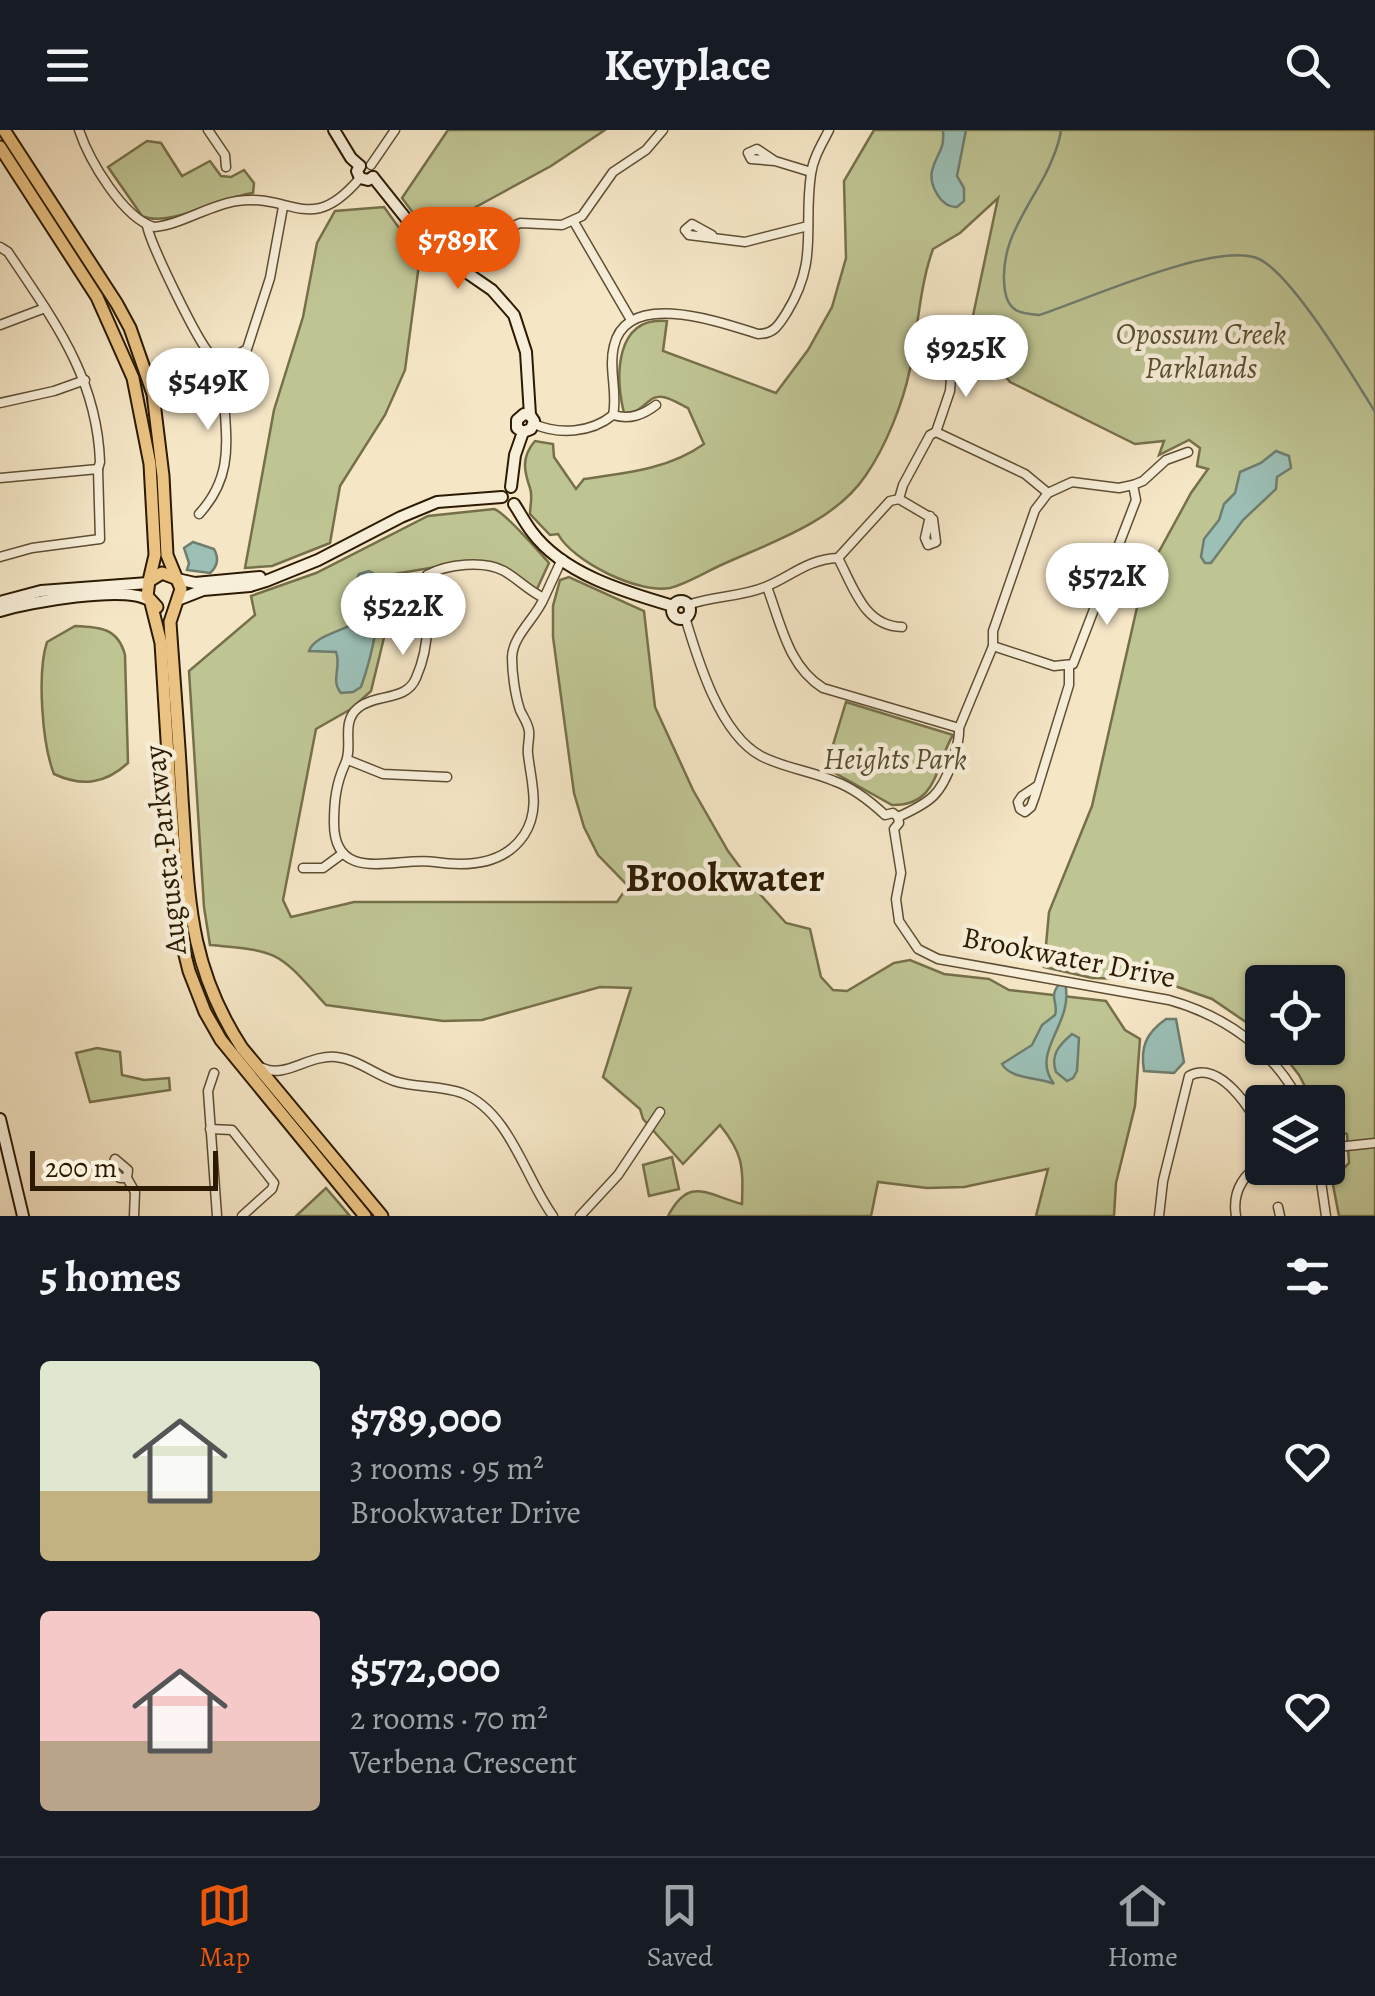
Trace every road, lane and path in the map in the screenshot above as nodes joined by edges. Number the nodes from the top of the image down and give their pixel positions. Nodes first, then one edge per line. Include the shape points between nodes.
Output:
1 (4, 130) edge
2 (78, 130) edge
3 (208, 130) edge
4 (334, 130) edge
5 (395, 130) edge
6 (663, 130) edge
7 (830, 130) edge
8 (0, 147) edge
9 (775, 161) dead end
10 (226, 167) dead end
11 (366, 171) junction
12 (811, 172) junction
13 (283, 206) junction
14 (574, 222) junction
15 (148, 226) junction
16 (808, 226) junction
17 (504, 232) junction
18 (712, 236) dead end
19 (0, 247) edge
20 (441, 257) junction
21 (454, 266) junction
22 (45, 308) junction
23 (631, 320) junction
24 (0, 325) edge
25 (954, 360) dead end
26 (225, 362) junction
27 (85, 380) junction
28 (0, 403) edge
29 (656, 405) dead end
30 (613, 415) junction
31 (532, 420) junction
32 (936, 432) junction
33 (1188, 452) dead end
34 (98, 469) junction
35 (0, 478) edge
36 (1133, 485) junction
37 (511, 487) junction
38 (1048, 493) junction
39 (502, 497) junction
40 (899, 499) junction
41 (514, 504) junction
42 (199, 514) dead end
43 (930, 516) dead end
44 (0, 558) edge
45 (562, 558) junction
46 (838, 558) junction
47 (283, 573) junction
48 (176, 578) junction
49 (148, 582) junction
50 (766, 587) junction
51 (544, 598) junction
52 (179, 600) junction
53 (150, 601) junction
54 (0, 602) edge
55 (688, 605) junction
56 (673, 606) junction
57 (0, 611) edge
58 (685, 618) junction
59 (902, 626) dead end
60 (990, 644) junction
61 (1068, 666) junction
62 (959, 728) junction
63 (348, 760) junction
64 (447, 777) dead end
65 (1037, 786) dead end
66 (885, 815) junction
67 (898, 817) junction
68 (894, 829) junction
69 (342, 854) junction
70 (303, 868) dead end
71 (254, 1064) junction
72 (293, 1066) junction
73 (214, 1073) dead end
74 (1288, 1085) edge
75 (280, 1094) junction
76 (1245, 1102) edge
77 (660, 1112) dead end
78 (0, 1119) edge
79 (210, 1129) junction
80 (1375, 1143) edge
81 (1345, 1146) edge
82 (1245, 1177) edge
83 (127, 1178) dead end
84 (1321, 1185) edge
85 (580, 1215) edge
86 (23, 1216) edge
87 (134, 1216) edge
88 (218, 1216) edge
89 (242, 1216) edge
90 (365, 1216) edge
91 (382, 1216) edge
92 (556, 1216) edge
93 (1159, 1216) edge
94 (1236, 1216) edge
95 (1326, 1216) edge

1 - 48 main road via 130,328 152,394 167,556
2 - 15 street via 126,210
3 - 10 street
4 - 11 street
5 - 11 street
6 - 14 street via 613,172
7 - 12 street
8 - 49 main road via 97,298 134,378 150,464 155,562
9 - 12 street
11 - 13 street via 328,206
11 - 20 street
12 - 16 street
13 - 15 street via 238,200
13 - 26 street via 247,349
14 - 17 street via 520,223
14 - 23 street
15 - 26 street via 187,315 211,356
16 - 18 street via 745,242
16 - 23 street via 808,266 772,332 660,312
17 - 20 street via 466,233
17 - 21 street via 465,250
19 - 22 street
20 - 21 street
21 - 31 street via 492,290 514,316 526,352
22 - 24 street
22 - 27 street
23 - 30 street via 614,346
25 - 32 street
26 - 42 street via 225,468
27 - 28 street
27 - 34 street via 98,423
29 - 30 street via 627,418
30 - 31 street via 591,428 567,431
31 - 37 street via 517,420 523,432
32 - 38 street via 1025,474
32 - 40 street
33 - 36 street
34 - 35 street
34 - 44 street via 100,539
36 - 38 street via 1072,482
36 - 61 street via 1136,500 1076,660
37 - 39 street
37 - 41 street via 520,493
38 - 60 street via 1031,520
39 - 41 street
39 - 47 street via 437,502
40 - 43 street
40 - 46 street
41 - 45 street via 532,533
45 - 51 street
45 - 56 street via 601,582
46 - 50 street
46 - 59 street via 868,614
47 - 48 street via 196,583
47 - 52 street
48 - 49 main road via 162,573
48 - 52 main road
49 - 53 main road
49 - 54 street via 41,591
50 - 55 street
50 - 62 street via 794,659 812,681
51 - 63 street via 492,567 430,572 422,588 428,623 415,682 355,710 348,721
51 - 69 street via 513,651 534,788 524,835 502,856 474,864 392,864
52 - 53 main road via 165,608
52 - 71 main road, Augusta Parkway via 170,622 195,943 223,1019
53 - 57 street via 129,594
53 - 90 main road, Augusta Parkway via 160,643 181,939 190,971 233,1058
55 - 56 street
55 - 58 street
56 - 58 street via 675,616
58 - 66 street, Brookwater Drive via 721,715 736,736 760,756 852,789
60 - 61 street
60 - 62 street
61 - 65 street via 1069,685
62 - 67 street via 944,787
63 - 64 street via 383,774
63 - 69 street via 334,796 334,838
66 - 67 street, Brookwater Drive
66 - 68 street, Brookwater Drive via 884,827
67 - 68 street, Brookwater Drive
68 - 74 street, Brookwater Drive via 901,874 897,911 918,949 1200,1010 1232,1026
69 - 70 street via 323,868
71 - 72 street via 271,1072
71 - 75 main road, Augusta Parkway
72 - 75 street
72 - 92 street via 342,1058 395,1081 470,1096 494,1117
73 - 79 street
75 - 91 main road, Augusta Parkway
76 - 93 street via 1210,1074 1189,1076
77 - 85 street via 618,1175
78 - 86 street
79 - 88 street
79 - 89 street via 232,1130 274,1182
80 - 81 street
82 - 94 street via 1235,1196
83 - 87 street via 135,1192
84 - 95 street

